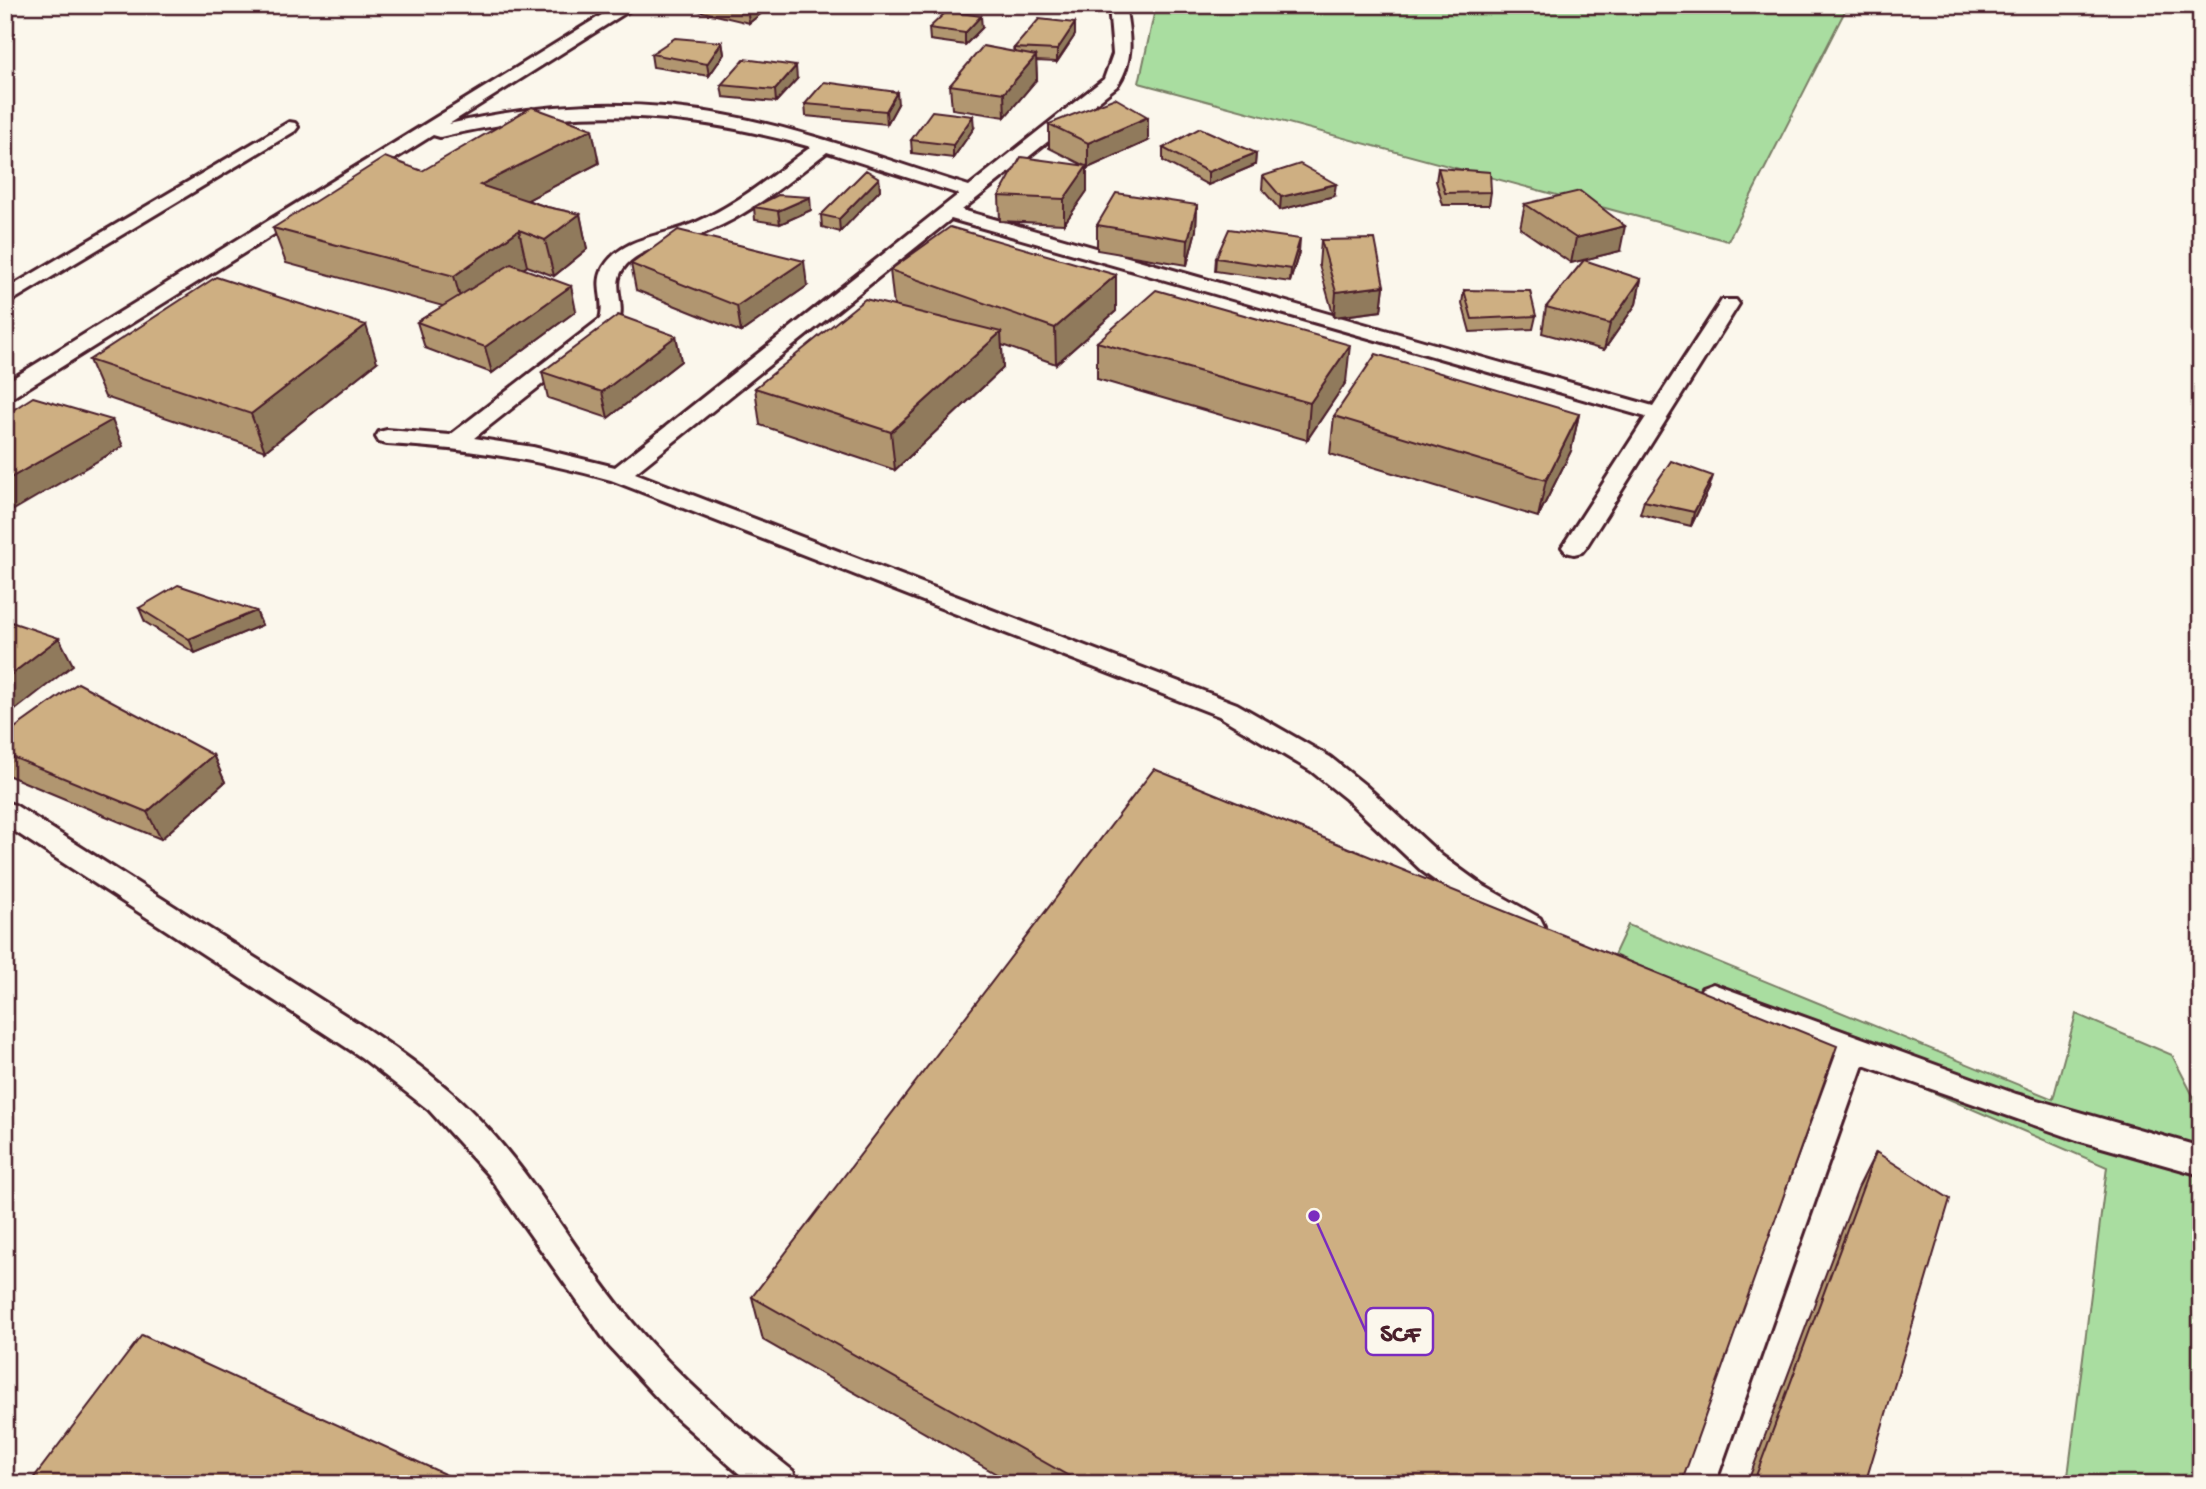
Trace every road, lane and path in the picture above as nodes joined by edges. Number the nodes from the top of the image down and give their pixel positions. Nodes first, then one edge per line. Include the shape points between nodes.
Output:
1 (630, 5) edge
2 (1117, 5) edge
3 (289, 127) dead end
4 (414, 139) junction
5 (823, 147) junction
6 (973, 193) junction
7 (948, 212) junction
8 (5, 299) edge
9 (1729, 304) dead end
10 (5, 392) edge
11 (1659, 414) junction
12 (387, 437) dead end
13 (456, 441) junction
14 (619, 475) junction
15 (1574, 547) dead end
16 (5, 812) edge
17 (1551, 934) edge
18 (1686, 986) edge
19 (1854, 1048) junction
20 (2201, 1161) edge
21 (780, 1484) edge
22 (1697, 1484) edge

1 - 4 lane
2 - 6 lane via 1124,57 1111,82
3 - 8 lane
4 - 5 lane via 520,116 627,110 725,121
4 - 10 lane
5 - 6 lane
5 - 13 lane via 736,209 628,254 609,276 607,288 614,306 609,322
6 - 7 lane
7 - 11 lane
7 - 14 lane
9 - 11 lane
11 - 15 lane
12 - 13 lane
13 - 14 lane via 537,453
14 - 17 lane via 1228,710 1282,738 1332,772 1378,810 1418,853 1469,892
16 - 21 lane via 342,1029 403,1071 451,1112 509,1178 604,1314 665,1382
18 - 19 lane
19 - 20 lane via 2070,1125
19 - 22 lane

